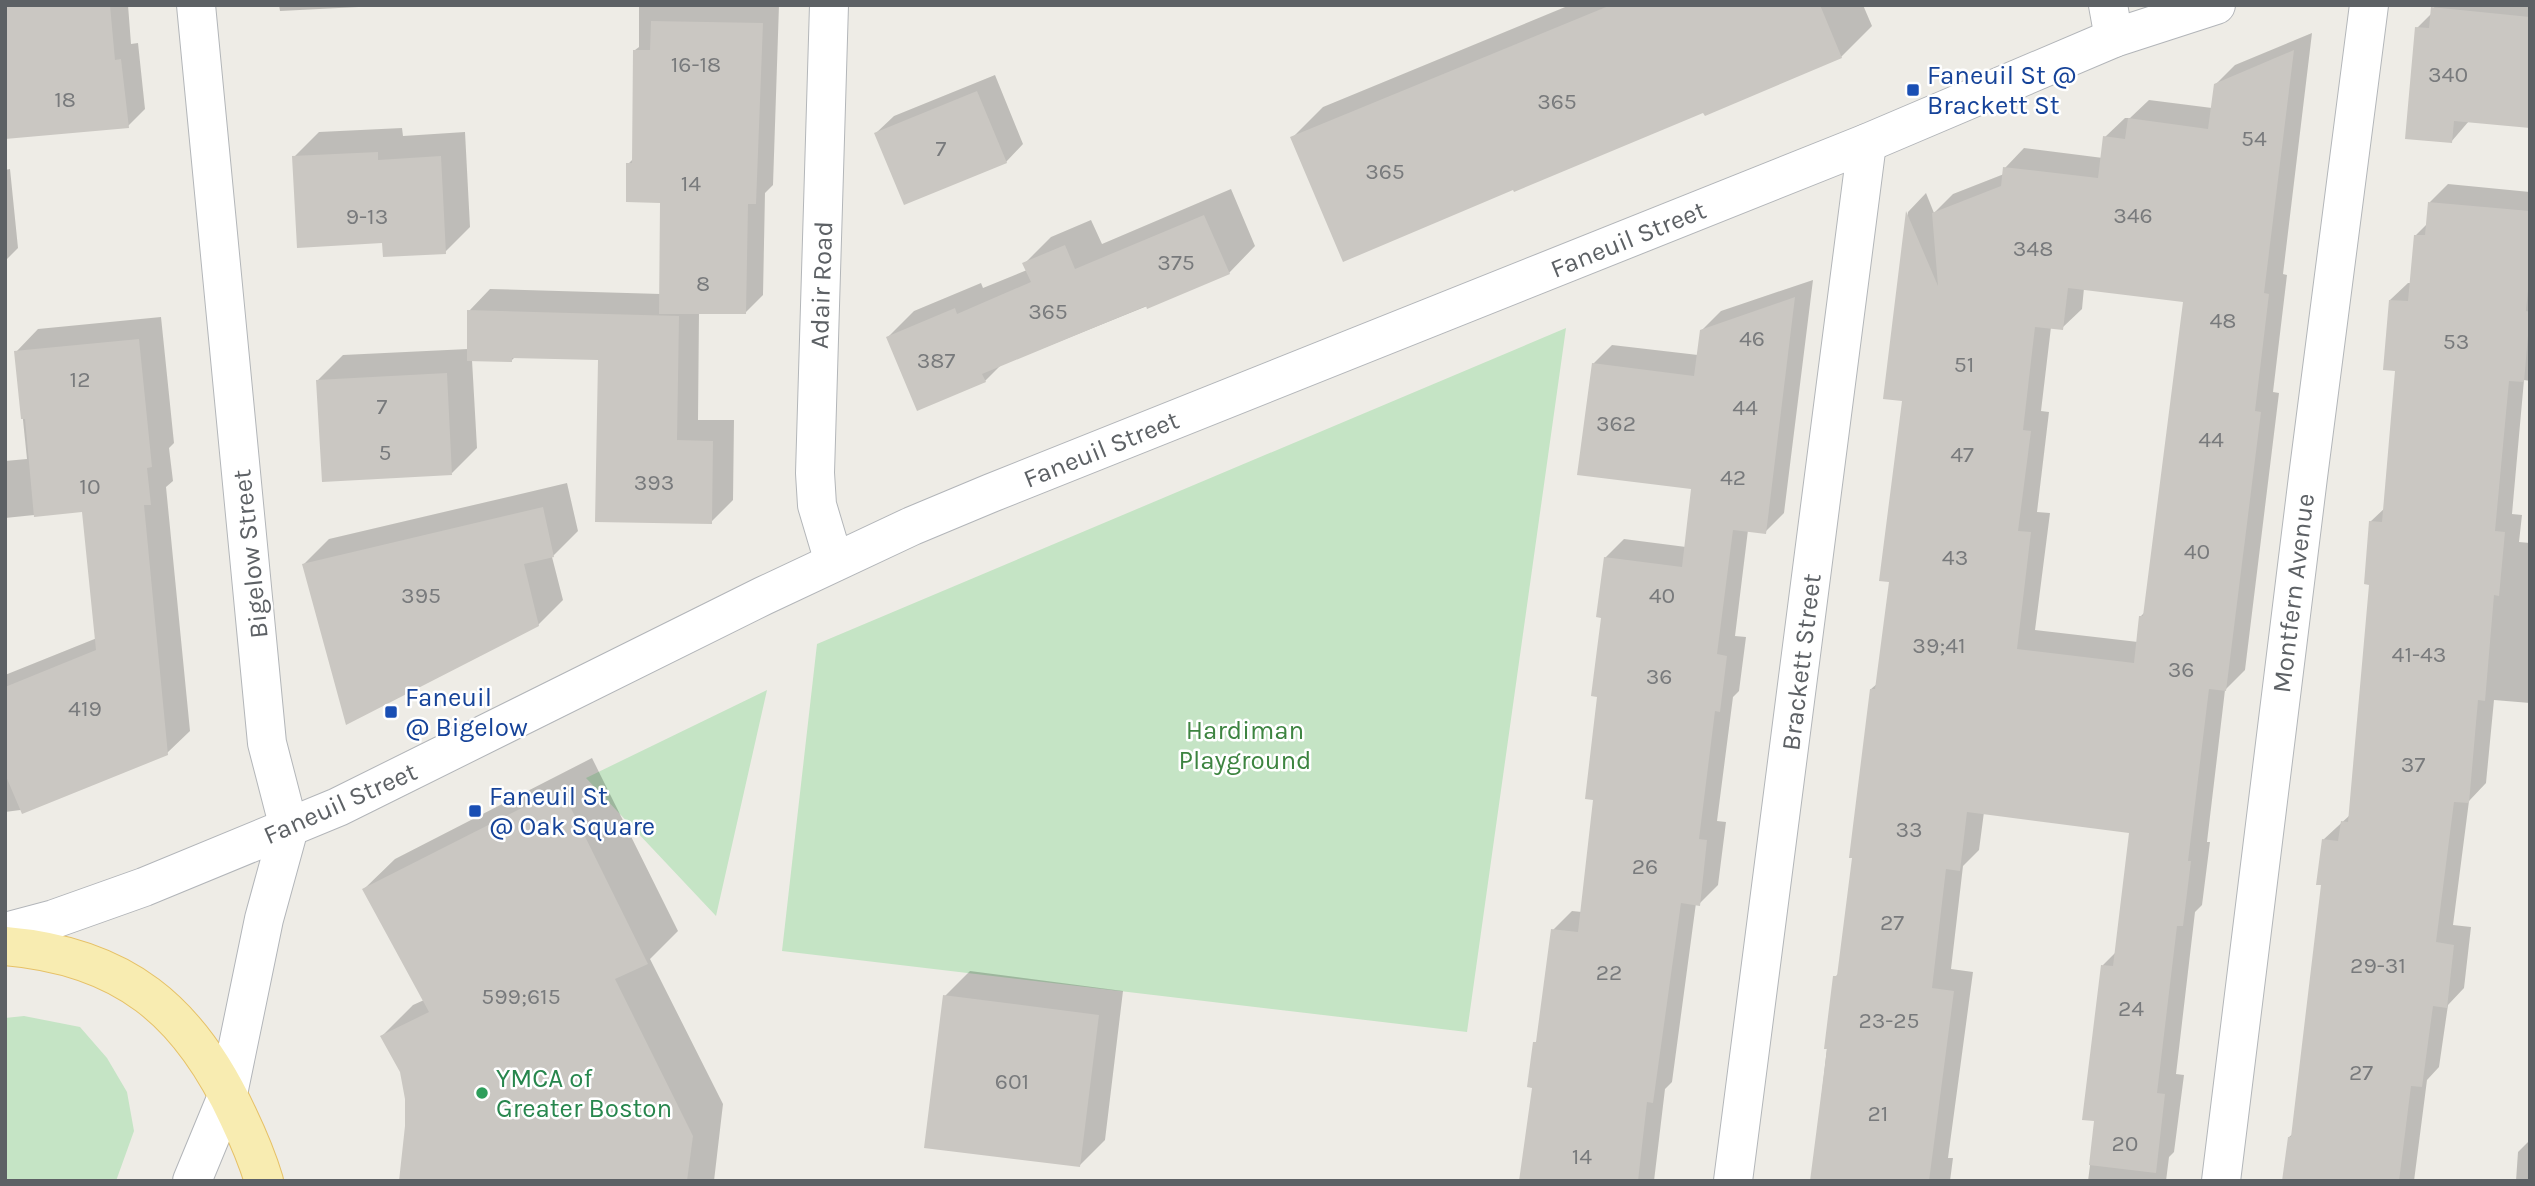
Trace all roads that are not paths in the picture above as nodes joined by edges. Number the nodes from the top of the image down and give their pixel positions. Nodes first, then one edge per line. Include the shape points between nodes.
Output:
1 (196, 5) edge
2 (829, 5) edge
3 (2216, 5) edge
4 (2369, 5) edge
5 (2111, 22) edge
6 (1867, 143) junction
7 (834, 562) junction
8 (289, 828) junction
9 (5, 932) edge
10 (5, 946) edge
11 (228, 1094) junction
12 (192, 1181) edge
13 (264, 1181) edge
14 (1733, 1181) edge
15 (2221, 1181) edge

1 - 8 street, Bigelow Street via 267,743
2 - 7 street, Adair Road via 815,473 817,505
3 - 5 street, Faneuil Street
4 - 15 street, Montfern Avenue
5 - 6 street, Faneuil Street
6 - 7 street, Faneuil Street via 1004,488
6 - 14 street, Brackett Street
7 - 8 street, Faneuil Street
8 - 9 street, Faneuil Street via 144,887
8 - 11 street, Bigelow Street via 264,919
10 - 11 main road via 62,954 128,981 176,1018
11 - 12 street, Bigelow Street
11 - 13 main road

